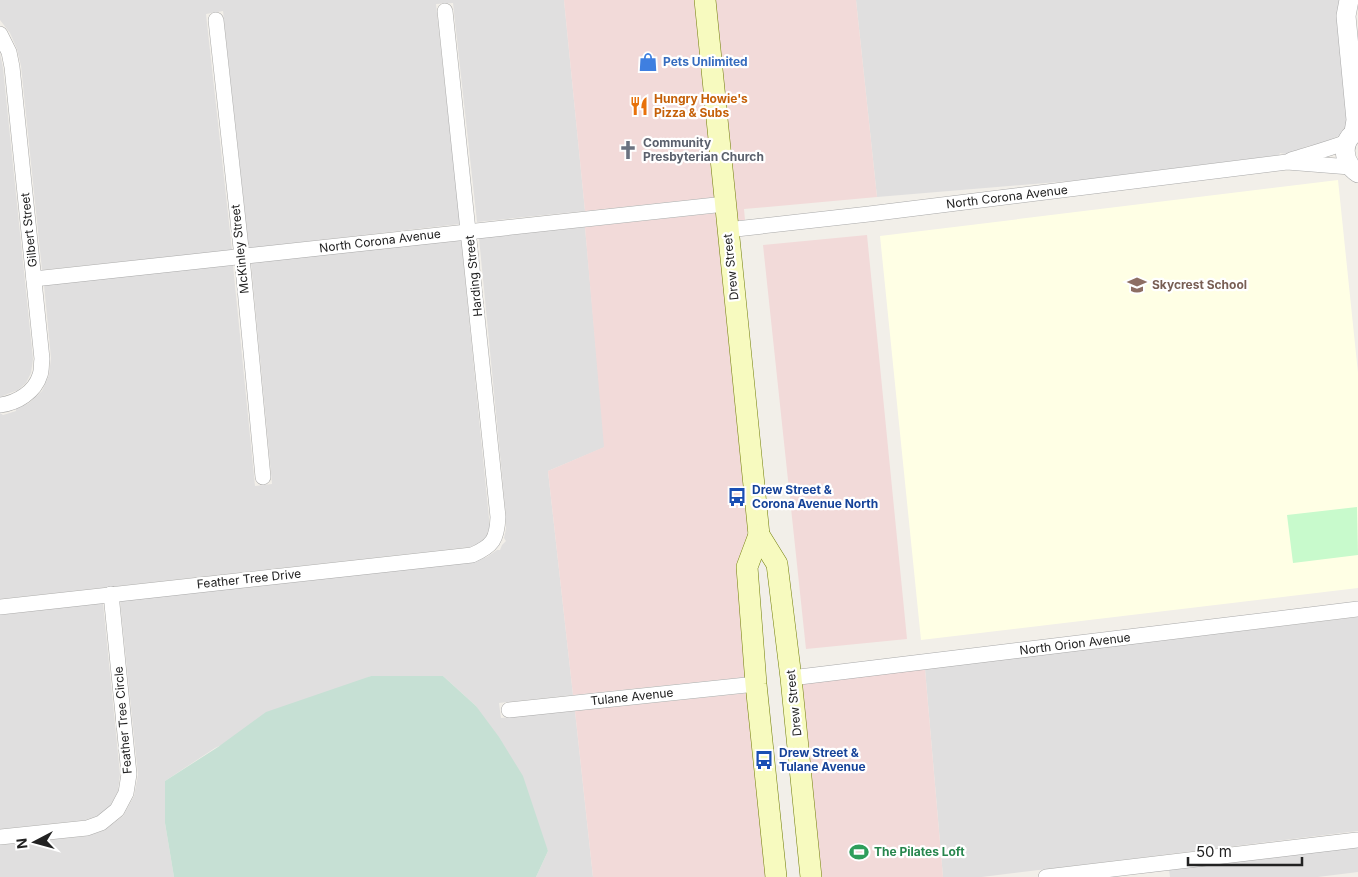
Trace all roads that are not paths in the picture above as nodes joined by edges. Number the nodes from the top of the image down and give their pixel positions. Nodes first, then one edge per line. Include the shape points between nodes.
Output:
1 (704, 0) edge
2 (1349, 0) edge
3 (1356, 0) edge
4 (1358, 4) edge
5 (445, 11) dead end
6 (216, 20) dead end
7 (0, 34) edge
8 (1353, 135) edge
9 (1287, 162) junction
10 (1354, 170) edge
11 (725, 204) junction
12 (727, 230) junction
13 (469, 231) junction
14 (242, 257) junction
15 (34, 279) junction
16 (0, 405) edge
17 (263, 477) dead end
18 (759, 535) junction
19 (494, 541) joint
20 (111, 594) junction
21 (0, 607) edge
22 (1358, 609) edge
23 (791, 678) junction
24 (756, 684) junction
25 (508, 710) dead end
26 (0, 837) edge
27 (1357, 840) edge
28 (1160, 870) edge
29 (776, 877) edge
30 (790, 877) edge
31 (811, 877) edge
32 (1046, 877) edge

1 - 11 main road, Drew Street
2 - 8 street via 1346,16 1356,120
3 - 4 street
5 - 13 street, Harding Street
6 - 14 street, McKinley Street
7 - 15 street, Gilbert Street via 12,67
8 - 9 street, North Corona Avenue via 1321,152
8 - 10 street via 1345,155
9 - 10 street, North Corona Avenue
9 - 12 street, North Corona Avenue
11 - 12 main road, Drew Street
11 - 13 street, North Corona Avenue
12 - 18 main road, Drew Street
13 - 14 street, North Corona Avenue
13 - 19 street, Harding Street via 498,517
14 - 15 street, North Corona Avenue
14 - 17 street, McKinley Street
15 - 16 street, Gilbert Street via 42,359 40,375 34,388 22,397
18 - 23 main road, Drew Street via 777,564
18 - 24 main road, Drew Street via 747,567
19 - 20 street, Feather Tree Drive via 472,555
20 - 21 street, Feather Tree Drive
20 - 26 street, Feather Tree Circle via 129,774 126,793 117,810 101,823 87,828
22 - 23 street, North Orion Avenue
23 - 31 main road, Drew Street
24 - 25 street, Tulane Avenue
24 - 29 main road, Drew Street
24 - 30 main road via 776,745
27 - 28 street
28 - 32 street

